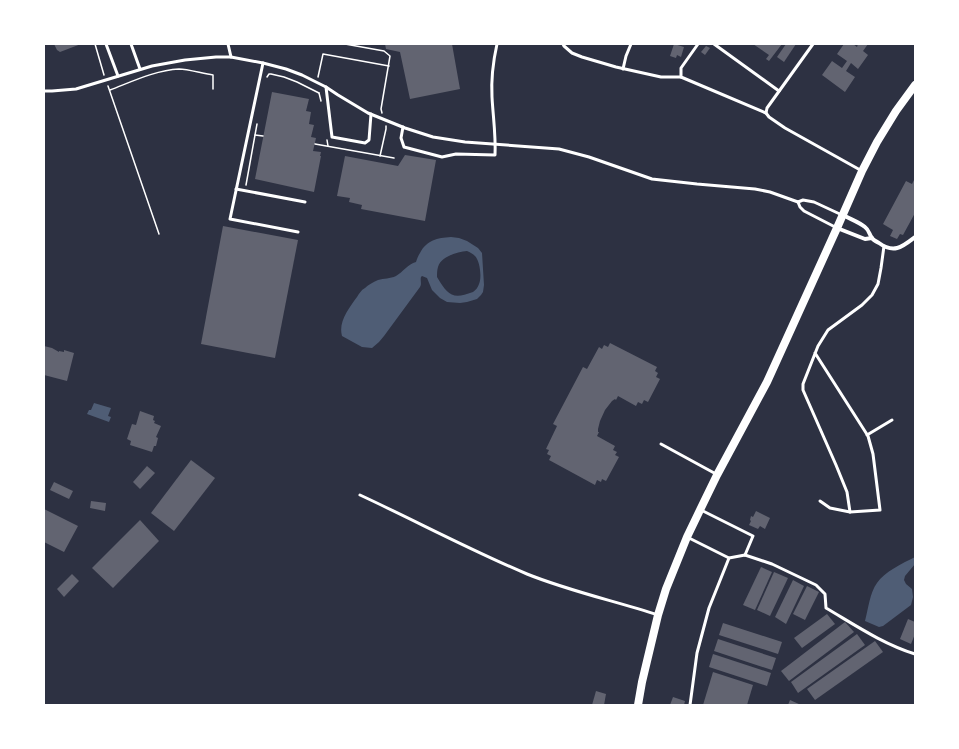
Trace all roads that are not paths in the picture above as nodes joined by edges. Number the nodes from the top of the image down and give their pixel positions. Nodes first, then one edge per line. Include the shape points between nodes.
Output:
1 (106, 44) edge
2 (132, 44) edge
3 (228, 44) edge
4 (496, 44) edge
5 (563, 44) edge
6 (631, 44) edge
7 (698, 44) edge
8 (714, 44) edge
9 (813, 44) edge
10 (231, 57) junction
11 (263, 63) junction
12 (140, 69) junction
13 (623, 69) junction
14 (118, 76) junction
15 (681, 77) junction
16 (915, 85) edge
17 (326, 87) junction
18 (44, 90) edge
19 (779, 91) junction
20 (766, 113) junction
21 (371, 114) junction
22 (403, 127) junction
23 (496, 143) junction
24 (862, 171) junction
25 (236, 189) junction
26 (305, 202) dead end
27 (798, 202) junction
28 (843, 215) junction
29 (838, 228) junction
30 (298, 232) dead end
31 (915, 237) edge
32 (872, 238) junction
33 (884, 246) junction
34 (815, 353) junction
35 (892, 420) dead end
36 (867, 435) junction
37 (661, 444) dead end
38 (717, 475) junction
39 (360, 495) dead end
40 (820, 501) dead end
41 (700, 510) junction
42 (850, 512) junction
43 (687, 537) junction
44 (745, 555) junction
45 (729, 558) junction
46 (658, 615) junction
47 (915, 654) edge
48 (638, 705) edge
49 (690, 705) edge

1 - 14 lane
2 - 12 lane
3 - 10 lane
4 - 23 lane via 492,89
5 - 13 lane via 582,58
6 - 13 lane
7 - 15 lane via 681,68
8 - 19 lane
9 - 19 lane
10 - 11 lane
10 - 12 lane via 185,60
11 - 17 lane via 302,75
11 - 25 lane
12 - 14 lane
13 - 15 lane via 661,77
14 - 18 lane via 76,89
15 - 20 lane
16 - 24 main road via 896,111
17 - 21 lane
17 - 21 lane via 332,137 365,143 369,140
19 - 20 lane
20 - 24 lane via 785,128
21 - 22 lane
22 - 23 lane via 433,137
22 - 23 lane via 401,138 404,147 442,157 456,154 495,156
23 - 27 lane via 560,149 652,179 755,189
24 - 28 main road
25 - 26 lane
25 - 30 lane via 230,219
27 - 28 lane via 814,202
27 - 29 lane via 804,211
28 - 29 main road
28 - 32 street via 862,225
29 - 32 street via 865,239
29 - 38 main road via 767,382
31 - 33 street via 896,249
32 - 33 street
33 - 34 lane via 882,268 872,295 828,330
34 - 36 lane
34 - 42 lane via 803,390 847,492
35 - 36 lane
36 - 42 lane via 873,454 880,510
37 - 38 lane
38 - 41 main road
39 - 46 lane via 528,574
40 - 42 lane via 830,508
41 - 43 main road
41 - 44 lane via 753,536
43 - 45 lane
43 - 46 main road
44 - 45 lane
44 - 47 lane via 772,564 816,585 825,594 826,608 900,650
45 - 49 lane via 709,608 697,653
46 - 48 main road

